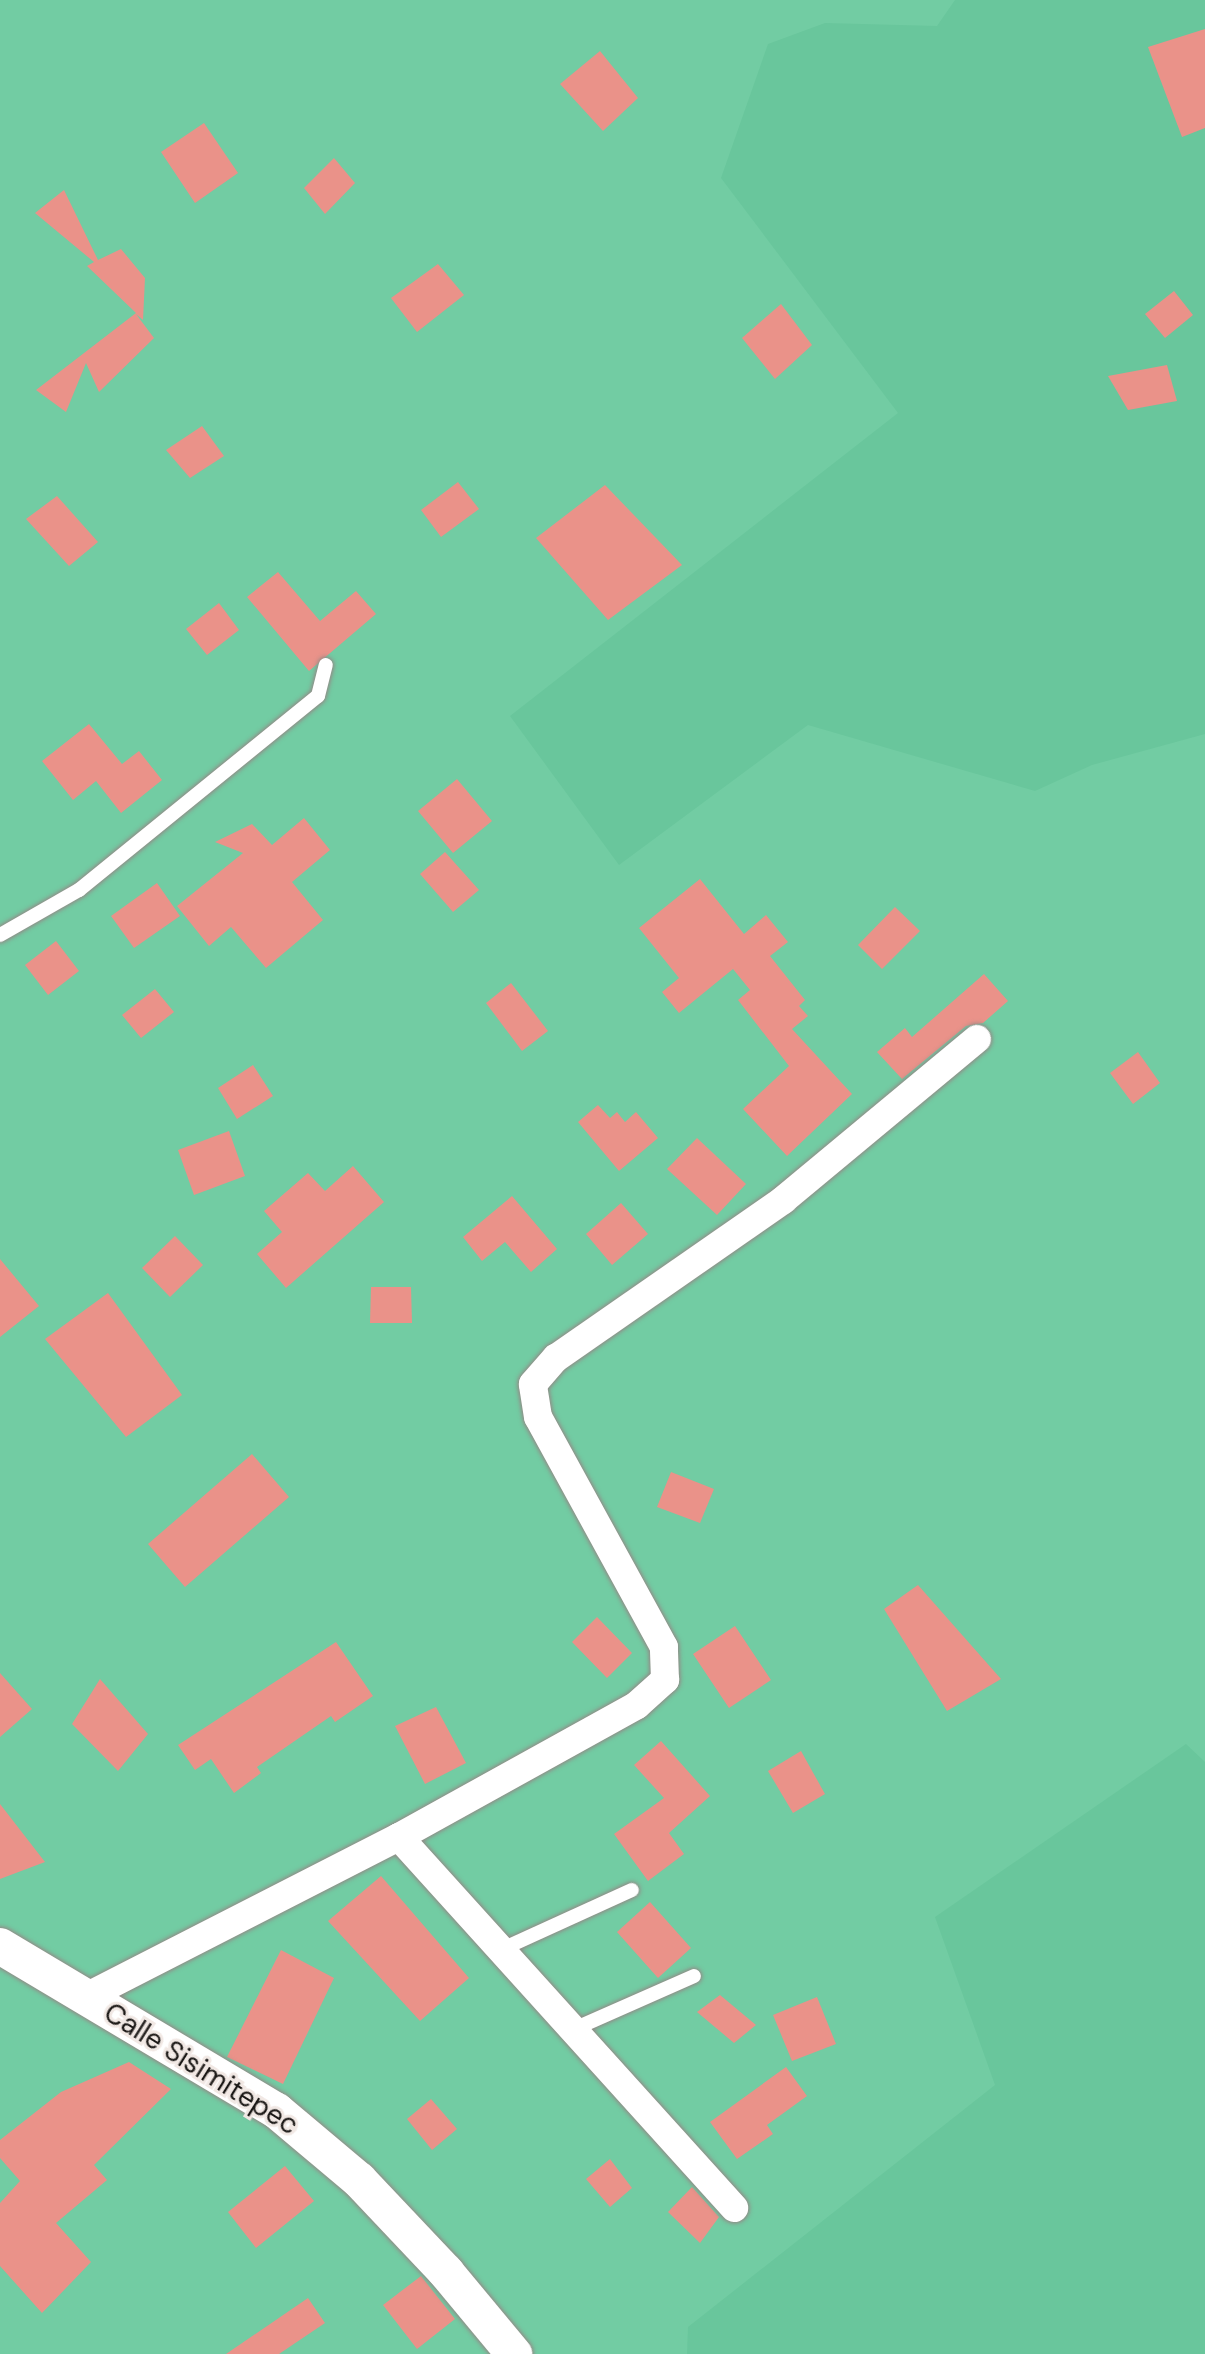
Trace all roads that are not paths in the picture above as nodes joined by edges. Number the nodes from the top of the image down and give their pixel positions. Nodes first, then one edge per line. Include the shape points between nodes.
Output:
1 (326, 665) dead end
2 (0, 935) edge
3 (977, 1039) dead end
4 (399, 1837) junction
5 (632, 1890) dead end
6 (0, 1946) edge
7 (498, 1951) junction
8 (694, 1976) dead end
9 (86, 1997) junction
10 (574, 2029) junction
11 (734, 2208) dead end
12 (514, 2354) edge

1 - 2 lane via 318,696 79,890
3 - 4 street via 783,1200 556,1358 533,1384 538,1417 664,1647 665,1680 637,1705
4 - 7 street
4 - 9 street
5 - 7 lane
6 - 9 street, Calle Sisimitepec
7 - 10 street
8 - 10 lane
9 - 12 street, Calle Sisimitepec via 277,2111 359,2180
10 - 11 street

